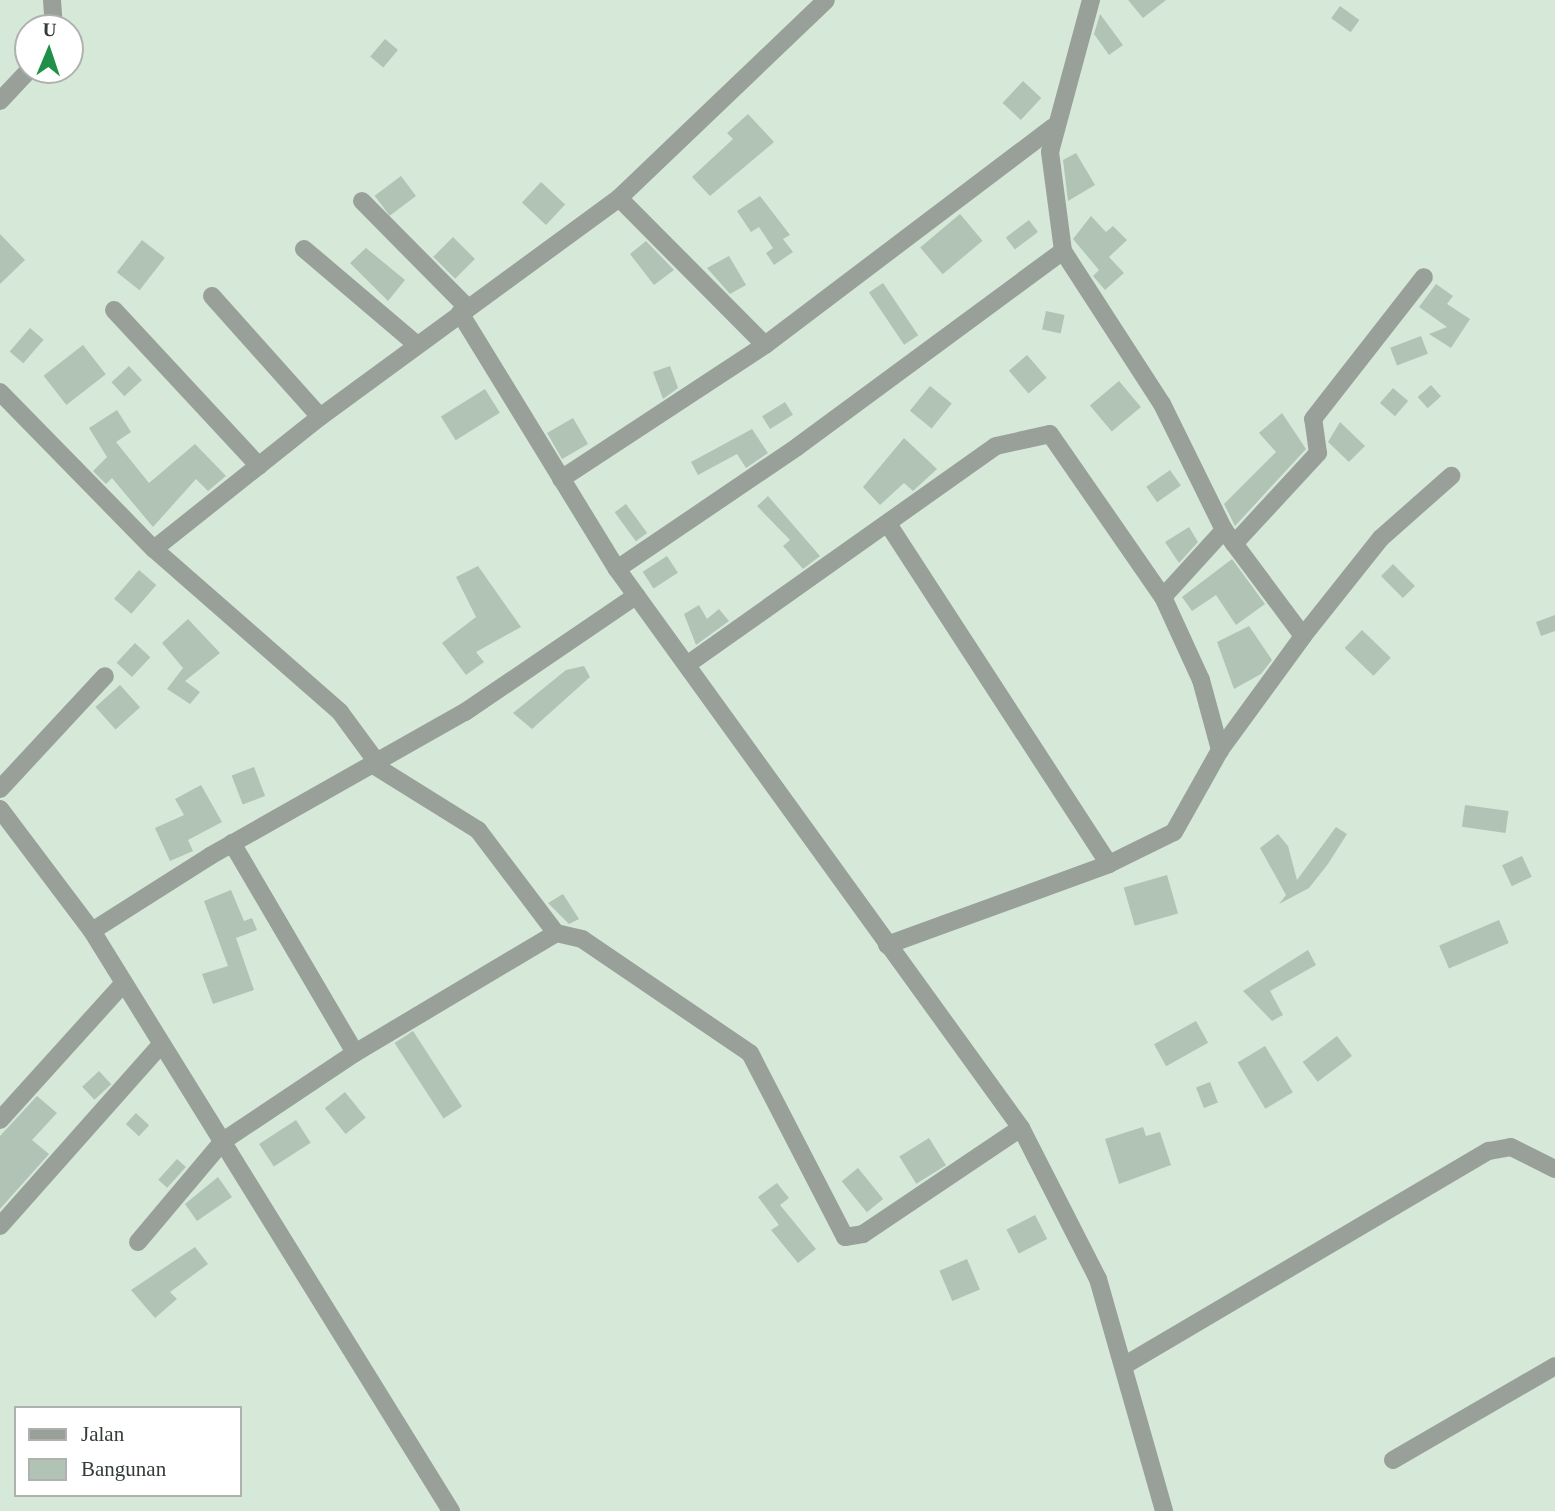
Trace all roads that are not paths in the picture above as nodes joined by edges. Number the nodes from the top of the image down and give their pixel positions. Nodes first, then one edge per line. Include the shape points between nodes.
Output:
1 (826, 0) edge
2 (1091, 0) edge
3 (16, 84) edge
4 (0, 101) edge
5 (1053, 127) junction
6 (620, 198) junction
7 (362, 201) dead end
8 (304, 249) dead end
9 (1063, 251) junction
10 (1424, 277) dead end
11 (212, 296) dead end
12 (114, 310) dead end
13 (464, 310) junction
14 (416, 344) junction
15 (765, 345) junction
16 (0, 392) edge
17 (320, 417) junction
18 (258, 466) junction
19 (1451, 476) dead end
20 (561, 479) junction
21 (890, 527) junction
22 (1229, 537) junction
23 (154, 549) junction
24 (617, 569) junction
25 (636, 596) junction
26 (1163, 597) junction
27 (1303, 636) junction
28 (688, 664) junction
29 (104, 676) dead end
30 (1220, 750) junction
31 (374, 762) junction
32 (0, 789) edge
33 (0, 809) edge
34 (7, 833) edge
35 (232, 844) junction
36 (1110, 864) junction
37 (92, 931) junction
38 (556, 933) junction
39 (887, 945) junction
40 (123, 984) junction
41 (160, 1046) junction
42 (355, 1053) junction
43 (0, 1120) edge
44 (1021, 1128) junction
45 (223, 1141) junction
46 (1555, 1168) edge
47 (0, 1226) edge
48 (138, 1242) dead end
49 (1125, 1365) junction
50 (1555, 1366) edge
51 (1394, 1460) dead end
52 (451, 1511) edge
53 (1164, 1511) edge

1 - 6 street
2 - 5 street
3 - 4 street
5 - 9 street via 1049,179
5 - 15 street
6 - 13 street
6 - 15 street
7 - 13 street
8 - 14 street
9 - 22 street via 1162,404
9 - 24 street via 797,447
10 - 22 street via 1313,419 1318,453
11 - 17 street
12 - 18 street
13 - 14 street
13 - 20 street
14 - 17 street
15 - 20 street
16 - 23 street
17 - 18 street
18 - 23 street
19 - 27 street via 1381,538
20 - 24 street
21 - 26 street via 996,446 1050,434
21 - 28 street
21 - 36 street
22 - 26 street
22 - 27 street
23 - 31 street via 340,712
24 - 25 street
25 - 28 street
25 - 31 street via 465,712
26 - 30 street via 1201,680
27 - 30 street
28 - 39 street
29 - 32 street
30 - 36 street via 1174,832
31 - 35 street
31 - 38 street via 478,830
33 - 34 street
34 - 37 street
35 - 37 street
35 - 42 street
36 - 39 street
37 - 40 street
38 - 42 street
38 - 44 street via 582,939 750,1053 845,1237 863,1234
39 - 44 street via 943,1013
40 - 41 street
40 - 43 street
41 - 45 street
41 - 47 street
42 - 45 street
44 - 49 street via 1071,1217
45 - 48 street
45 - 52 street
46 - 49 street via 1520,1149 1489,1151
49 - 53 street
50 - 51 street

